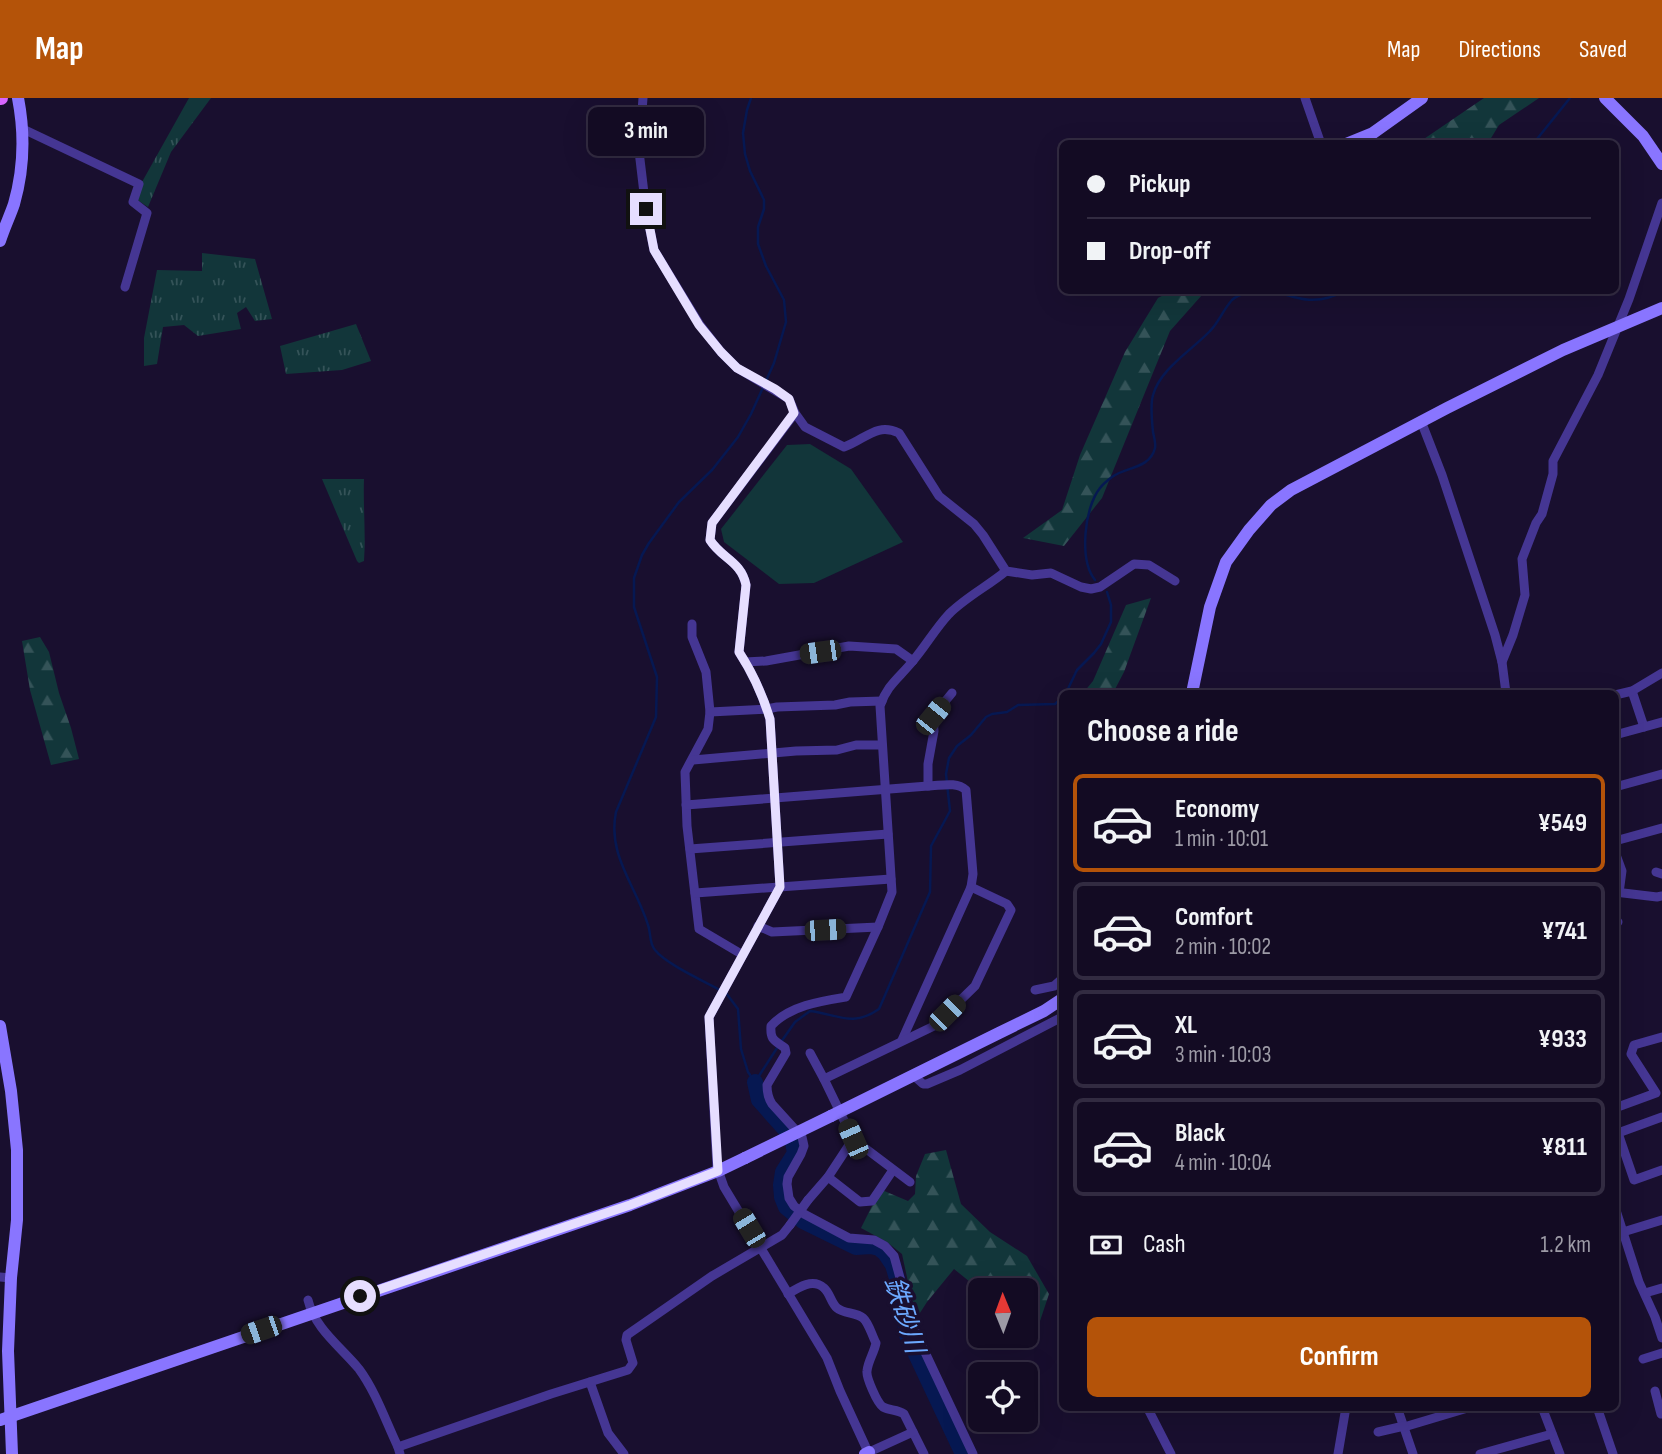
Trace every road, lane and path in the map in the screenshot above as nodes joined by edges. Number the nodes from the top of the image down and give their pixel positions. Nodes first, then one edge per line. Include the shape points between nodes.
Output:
1 (19, 98) edge
2 (643, 98) edge
3 (1305, 98) edge
4 (1422, 98) edge
5 (1605, 98) edge
6 (23, 129) junction
7 (1320, 140) edge
8 (1356, 140) edge
9 (1662, 164) edge
10 (1662, 203) edge
11 (0, 240) edge
12 (125, 288) dead end
13 (1662, 308) edge
14 (1618, 326) junction
15 (794, 413) junction
16 (1421, 421) junction
17 (1006, 571) junction
18 (1175, 581) dead end
19 (692, 624) dead end
20 (913, 661) junction
21 (745, 662) junction
22 (1502, 662) junction
23 (1662, 673) edge
24 (1193, 690) edge
25 (1506, 690) edge
26 (1632, 691) junction
27 (952, 693) dead end
28 (1619, 694) edge
29 (882, 701) junction
30 (767, 709) junction
31 (710, 712) junction
32 (1662, 722) edge
33 (1644, 727) junction
34 (1619, 734) edge
35 (882, 745) junction
36 (772, 753) junction
37 (693, 760) junction
38 (1662, 774) edge
39 (931, 786) junction
40 (1619, 786) edge
41 (885, 789) junction
42 (775, 799) junction
43 (686, 805) junction
44 (1662, 828) edge
45 (888, 834) junction
46 (1619, 840) edge
47 (778, 843) junction
48 (690, 849) junction
49 (1619, 863) edge
50 (891, 878) junction
51 (1619, 884) edge
52 (780, 887) junction
53 (971, 887) junction
54 (1619, 892) edge
55 (695, 893) junction
56 (1662, 896) edge
57 (758, 926) junction
58 (878, 927) junction
59 (743, 954) junction
60 (1059, 982) edge
61 (1035, 990) dead end
62 (1059, 1001) edge
63 (1059, 1019) edge
64 (0, 1026) edge
65 (1662, 1037) edge
66 (902, 1040) junction
67 (810, 1053) dead end
68 (914, 1076) junction
69 (824, 1079) junction
70 (1619, 1107) edge
71 (836, 1114) junction
72 (1662, 1117) edge
73 (1619, 1133) edge
74 (1619, 1136) edge
75 (853, 1139) junction
76 (894, 1170) junction
77 (1662, 1170) edge
78 (718, 1171) junction
79 (828, 1177) junction
80 (911, 1182) dead end
81 (1662, 1220) edge
82 (1619, 1223) edge
83 (1623, 1232) junction
84 (761, 1248) junction
85 (6, 1278) edge
86 (1662, 1288) edge
87 (1645, 1293) junction
88 (788, 1294) junction
89 (309, 1306) junction
90 (1658, 1316) edge
91 (1662, 1338) edge
92 (1662, 1353) edge
93 (1643, 1359) dead end
94 (590, 1382) junction
95 (1658, 1395) edge
96 (1149, 1411) edge
97 (1345, 1411) edge
98 (1398, 1411) edge
99 (1458, 1411) edge
100 (1543, 1411) edge
101 (1598, 1411) edge
102 (1661, 1414) edge
103 (5, 1419) edge
104 (1404, 1427) junction
105 (913, 1432) junction
106 (1378, 1432) dead end
107 (1552, 1434) junction
108 (1512, 1450) edge
109 (399, 1451) edge
110 (12, 1454) edge
111 (624, 1454) edge
112 (868, 1454) edge
113 (923, 1454) edge
114 (973, 1454) edge
115 (1171, 1454) edge
116 (1338, 1454) edge
117 (1413, 1454) edge
118 (1480, 1454) edge
119 (1560, 1454) edge
120 (1613, 1454) edge

1 - 6 street
2 - 15 street via 639,150 654,250 699,325 721,352 737,368 789,399
3 - 7 street
4 - 8 street
5 - 9 street via 1643,136
6 - 11 street via 20,179
6 - 12 street via 139,184 133,202 147,212
10 - 14 street
13 - 14 street
14 - 16 street
14 - 22 street via 1598,376 1553,461 1542,514 1522,559 1525,595
15 - 17 street via 806,427 844,447 877,429 899,433 939,496 974,524
15 - 21 street via 712,523 710,540 744,576 739,652
16 - 22 street
16 - 24 street via 1291,490 1249,530 1226,562 1210,607
17 - 18 street via 1051,573 1091,589 1134,564 1149,565
17 - 20 street via 949,614
19 - 31 street via 692,637 706,672
20 - 21 street via 896,649 849,646
20 - 29 street
21 - 30 street
22 - 25 street
23 - 26 street
26 - 28 street
26 - 33 street
27 - 39 street via 933,716 928,764
29 - 30 street
29 - 35 street
30 - 31 street
30 - 36 street
31 - 37 street via 708,729
32 - 33 street
33 - 34 street
35 - 36 street
35 - 41 street
36 - 37 street
36 - 42 street
37 - 43 street via 685,772
38 - 40 street
39 - 41 street
39 - 53 street via 957,784 966,790
41 - 42 street
41 - 45 street
42 - 43 street
42 - 47 street
43 - 48 street
44 - 46 street
45 - 47 street
45 - 50 street
47 - 48 street
47 - 52 street
48 - 55 street
49 - 51 street
50 - 52 street
50 - 58 street via 892,892
52 - 55 street
52 - 57 street
53 - 66 street
53 - 66 street via 1007,904 1010,912 975,986 934,1026
54 - 56 street
55 - 59 street via 699,929
57 - 58 street via 772,932
57 - 59 street
58 - 114 street via 846,996 783,1015 771,1026 772,1038 786,1054 767,1090 769,1100 803,1141 787,1184 789,1198 804,1214 849,1238 874,1240 894,1256 914,1329
59 - 78 street via 713,1006 708,1025
60 - 61 street
62 - 68 street
63 - 68 street via 927,1084
64 - 85 street via 17,1150 17,1220
65 - 70 street via 1634,1045 1631,1054 1656,1093
66 - 69 street
67 - 69 street
68 - 71 street
69 - 71 street
71 - 75 street
71 - 78 street, bridge
72 - 73 street
74 - 77 street via 1634,1180
75 - 76 street
75 - 79 street
76 - 79 street via 866,1203
76 - 80 street
78 - 84 street
78 - 89 street via 630,1205
79 - 84 street, bridge via 782,1235
81 - 83 street
82 - 83 street
83 - 87 street
84 - 88 street
84 - 94 street via 627,1335 633,1363 630,1369
85 - 103 street
86 - 87 street
87 - 90 street
88 - 105 street via 814,1283 824,1287 836,1307 862,1317 876,1343 867,1375 874,1393 883,1407 904,1415
88 - 112 street via 827,1358
89 - 103 street
89 - 109 street via 363,1376
90 - 91 street
92 - 93 street
94 - 109 street
94 - 111 street via 608,1433
95 - 102 street
96 - 115 street
97 - 116 street
98 - 104 street
99 - 104 street
100 - 107 street
101 - 120 street
103 - 110 street
104 - 106 street
104 - 117 street
105 - 112 street
105 - 113 street
107 - 108 street
107 - 119 street
108 - 118 street

